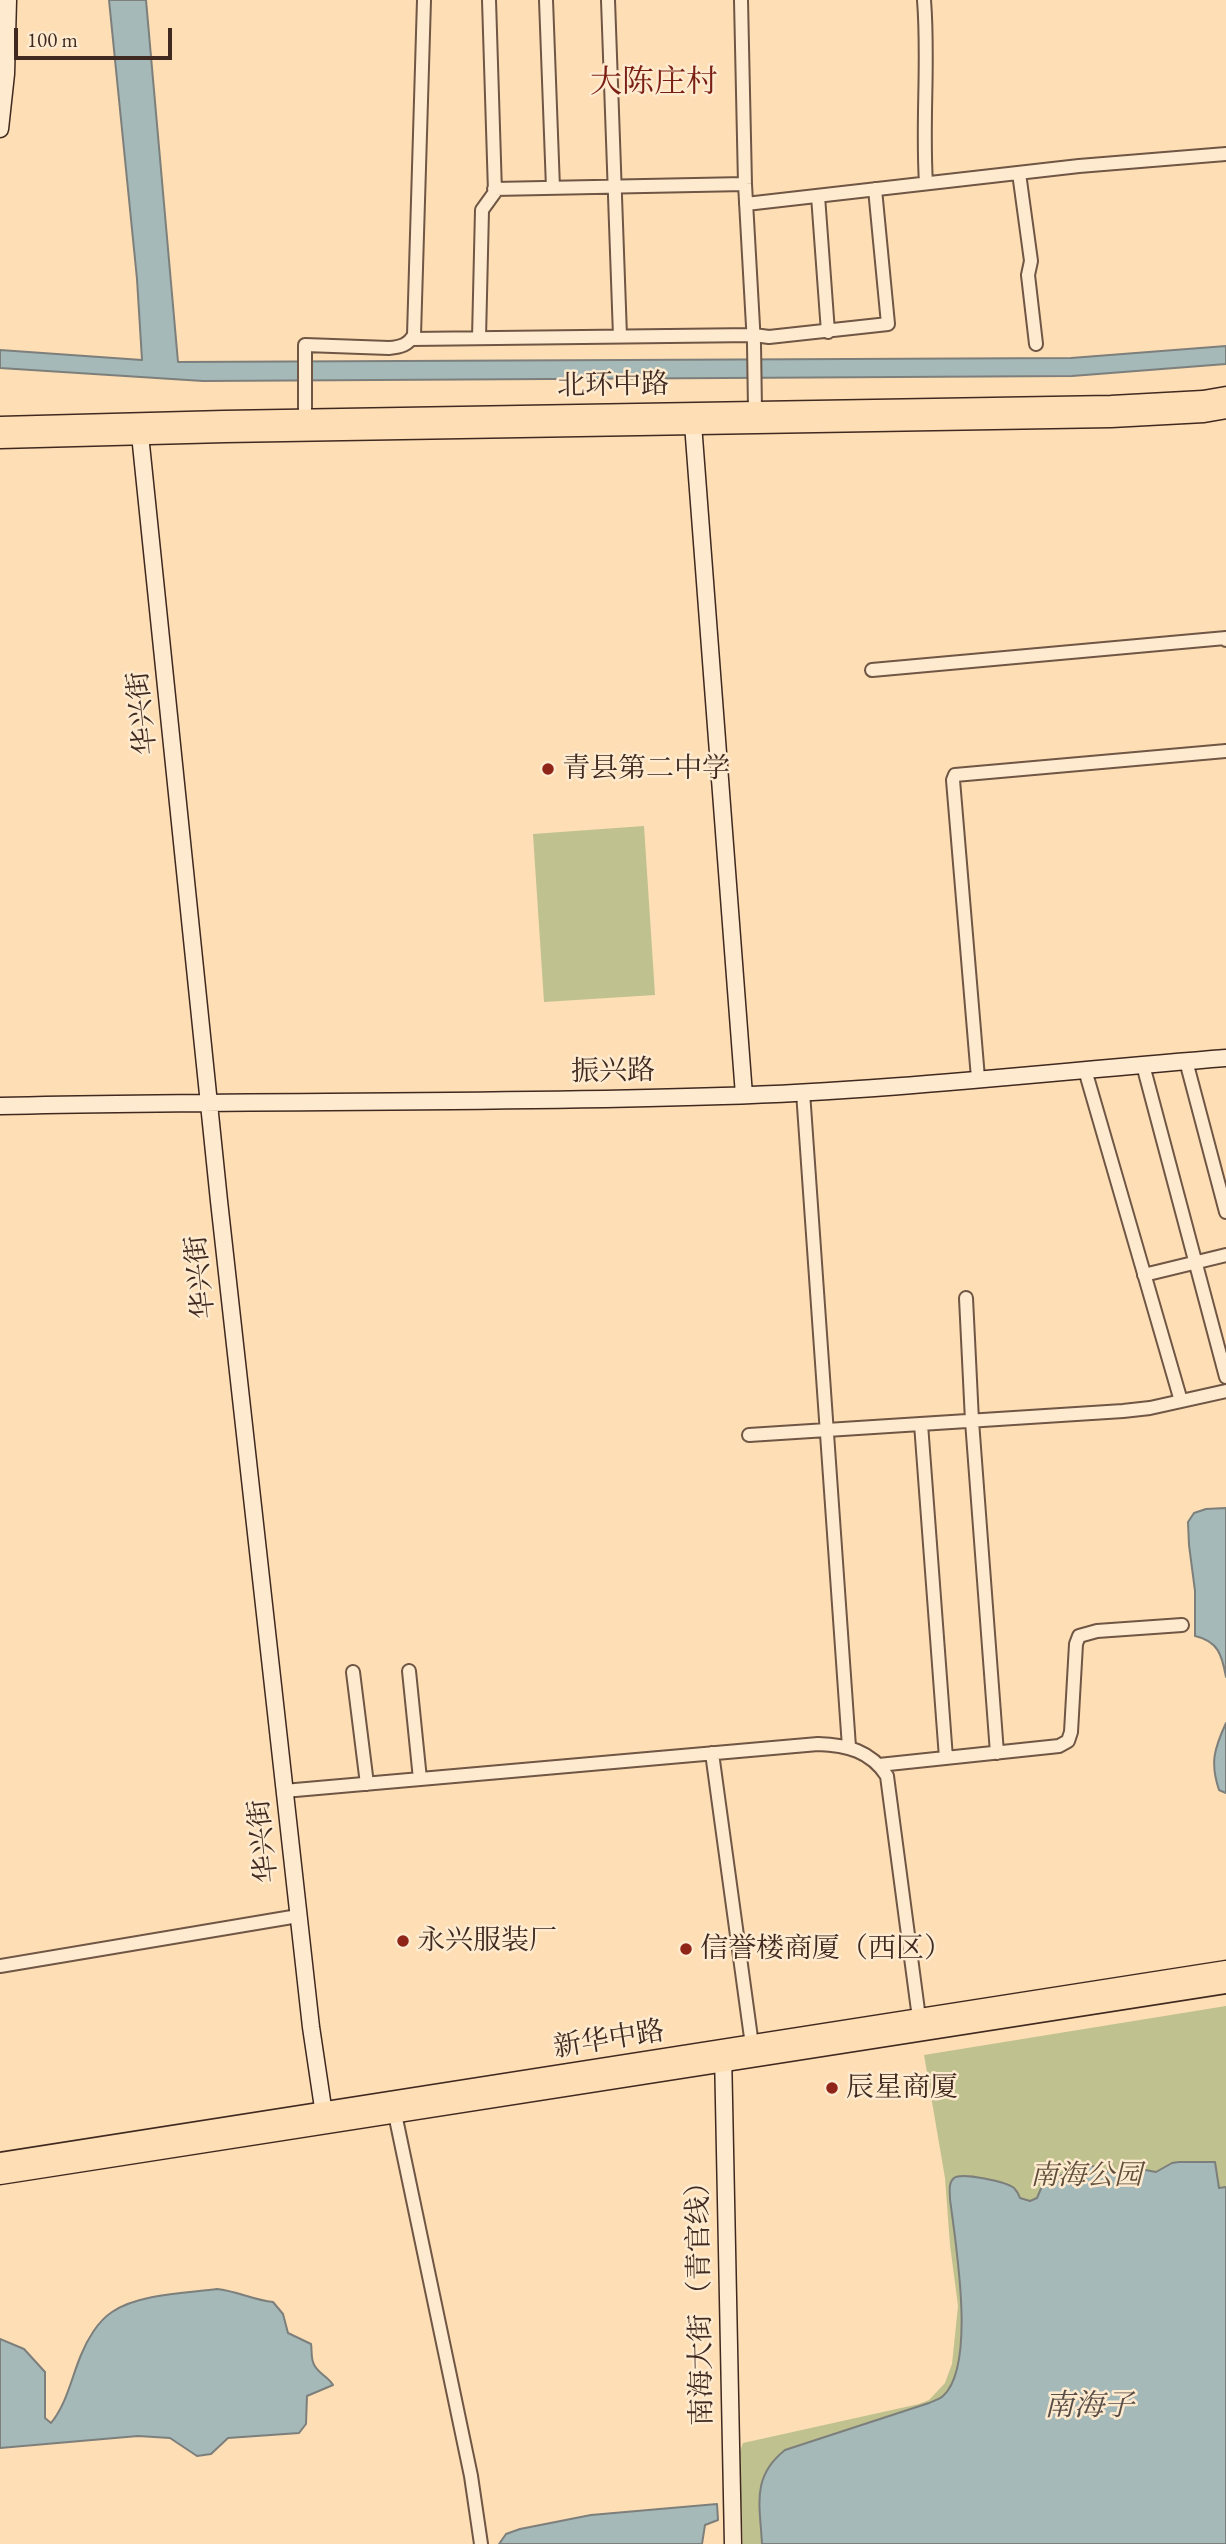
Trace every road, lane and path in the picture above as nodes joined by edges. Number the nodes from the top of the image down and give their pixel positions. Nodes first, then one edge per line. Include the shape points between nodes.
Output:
1 (8, 0) edge
2 (424, 0) edge
3 (489, 0) edge
4 (546, 0) edge
5 (608, 0) edge
6 (741, 0) edge
7 (924, 0) edge
8 (0, 129) edge
9 (1226, 154) edge
10 (1018, 173) junction
11 (926, 183) junction
12 (745, 184) junction
13 (615, 186) junction
14 (553, 188) junction
15 (494, 189) junction
16 (875, 189) junction
17 (818, 196) junction
18 (746, 204) junction
19 (828, 332) junction
20 (754, 335) junction
21 (620, 336) junction
22 (480, 338) junction
23 (411, 339) junction
24 (1036, 344) dead end
25 (1226, 396) edge
26 (755, 410) junction
27 (1226, 410) edge
28 (305, 418) junction
29 (692, 424) junction
30 (0, 426) edge
31 (140, 429) junction
32 (0, 439) edge
33 (1226, 640) edge
34 (872, 670) dead end
35 (1226, 751) edge
36 (1226, 1058) edge
37 (1186, 1061) junction
38 (1143, 1065) junction
39 (1085, 1070) junction
40 (978, 1078) junction
41 (803, 1092) junction
42 (744, 1096) junction
43 (209, 1102) junction
44 (0, 1106) edge
45 (1226, 1212) edge
46 (1226, 1255) edge
47 (1196, 1262) junction
48 (1144, 1275) junction
49 (966, 1298) dead end
50 (1226, 1377) edge
51 (1226, 1391) edge
52 (1181, 1401) junction
53 (972, 1421) junction
54 (921, 1424) junction
55 (826, 1430) junction
56 (749, 1435) dead end
57 (1182, 1625) dead end
58 (409, 1671) dead end
59 (353, 1672) dead end
60 (849, 1747) junction
61 (712, 1753) junction
62 (997, 1753) junction
63 (946, 1758) junction
64 (879, 1765) junction
65 (420, 1779) junction
66 (367, 1784) junction
67 (285, 1791) junction
68 (298, 1916) junction
69 (0, 1966) edge
70 (1226, 1970) edge
71 (1226, 1984) edge
72 (919, 2018) junction
73 (752, 2045) junction
74 (723, 2056) junction
75 (395, 2114) junction
76 (324, 2118) junction
77 (0, 2162) edge
78 (0, 2175) edge
79 (481, 2544) edge
80 (733, 2544) edge

1 - 8 street
2 - 23 street
3 - 15 street
4 - 14 street
5 - 13 street
6 - 12 street
7 - 11 street
9 - 10 street
10 - 11 street
10 - 24 street via 1031,261 1028,275
11 - 16 street
12 - 13 street
12 - 18 street
13 - 14 street
13 - 21 street
14 - 15 street
15 - 22 street via 482,210
16 - 17 street
16 - 19 street via 888,324
17 - 18 street
17 - 19 street
18 - 20 street
19 - 20 street
20 - 21 street
20 - 26 street
21 - 22 street
22 - 23 street
23 - 28 street via 389,348 305,345
25 - 26 main road, 北环中路 via 1111,405
26 - 28 main road, 北环中路
27 - 29 main road, 北环中路 via 1111,418
28 - 31 main road, 北环中路
29 - 31 main road, 北环中路
29 - 42 street
30 - 31 main road, 北环中路
31 - 32 main road, 北环中路
31 - 43 street, 华兴街
33 - 34 street
35 - 40 street via 955,775
36 - 37 street, 振兴路
37 - 38 street, 振兴路
37 - 45 street
38 - 39 street, 振兴路
38 - 47 street
39 - 40 street, 振兴路
39 - 48 street
40 - 41 street, 振兴路
41 - 42 street, 振兴路
41 - 55 street
42 - 43 street, 振兴路
43 - 44 street, 振兴路
43 - 67 street, 华兴街
46 - 47 street
47 - 48 street
47 - 50 street
48 - 52 street
49 - 53 street
51 - 52 street
52 - 53 street
53 - 54 street
53 - 62 street
54 - 55 street
54 - 63 street
55 - 56 street
55 - 60 street
57 - 62 street via 1079,1636 1068,1741
58 - 65 street
59 - 66 street
60 - 61 street via 818,1744
60 - 64 street
61 - 65 street
61 - 73 street
62 - 63 street
63 - 64 street
64 - 72 street via 887,1776
65 - 66 street
66 - 67 street
67 - 68 street, 华兴街
68 - 69 street
68 - 76 street, 华兴街
70 - 72 main road, 新华中路
71 - 74 main road, 新华中路
72 - 73 main road, 新华中路
73 - 74 main road, 新华中路
74 - 75 main road, 新华中路
74 - 76 main road, 新华中路
74 - 80 street, 南海大街 （青官线）
75 - 76 main road, 新华中路
75 - 79 street via 471,2476
76 - 77 main road, 新华中路
76 - 78 main road, 新华中路

